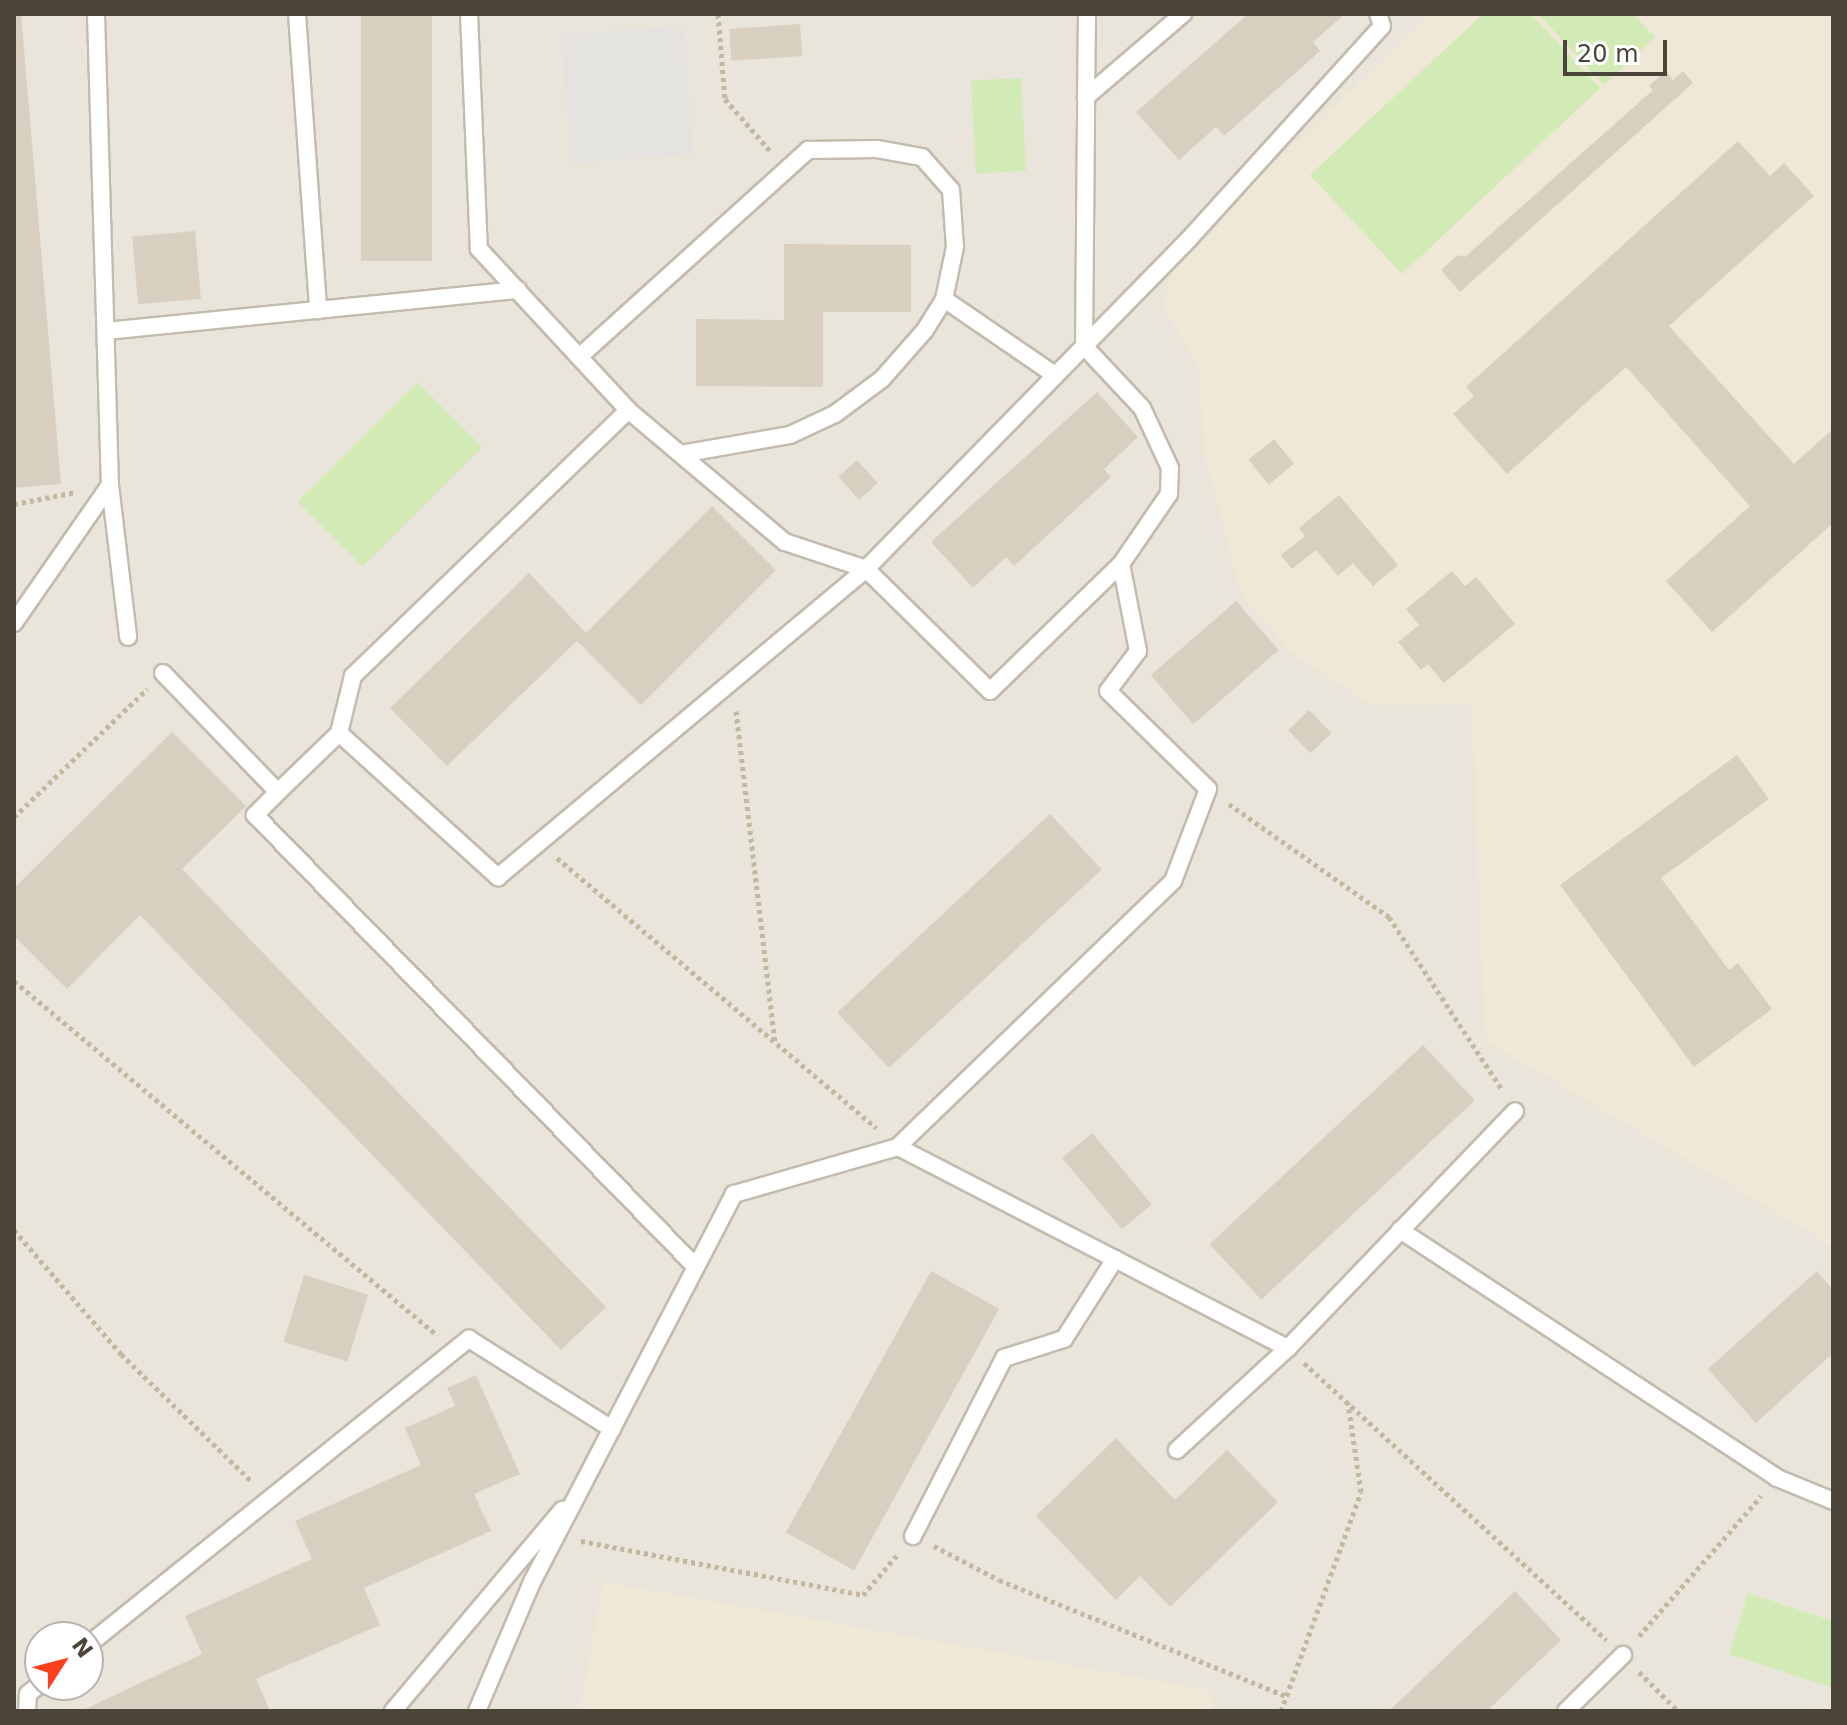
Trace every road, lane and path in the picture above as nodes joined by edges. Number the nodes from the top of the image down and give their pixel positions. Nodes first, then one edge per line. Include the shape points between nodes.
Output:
1 (96, 14) edge
2 (297, 14) edge
3 (469, 14) edge
4 (718, 14) edge
5 (1087, 14) edge
6 (1183, 14) edge
7 (1378, 14) edge
8 (1086, 97) junction
9 (785, 167) junction
10 (518, 290) junction
11 (944, 299) junction
12 (318, 310) junction
13 (106, 331) junction
14 (1084, 346) junction
15 (579, 357) junction
16 (1055, 375) junction
17 (628, 410) junction
18 (681, 454) junction
19 (110, 485) junction
20 (14, 504) edge
21 (1121, 564) junction
22 (866, 569) junction
23 (14, 623) edge
24 (128, 637) dead end
25 (163, 673) joint
26 (733, 682) junction
27 (339, 733) junction
28 (1208, 789) junction
29 (278, 792) junction
30 (14, 817) edge
31 (541, 845) junction
32 (14, 981) edge
33 (775, 1044) junction
34 (1515, 1111) joint
35 (898, 1147) junction
36 (14, 1230) edge
37 (1400, 1230) junction
38 (1115, 1259) junction
39 (696, 1267) junction
40 (1288, 1348) junction
41 (455, 1350) junction
42 (1348, 1403) junction
43 (612, 1429) junction
44 (1177, 1450) dead end
45 (1777, 1478) junction
46 (584, 1484) junction
47 (270, 1499) junction
48 (1833, 1501) edge
49 (556, 1536) junction
50 (913, 1536) junction
51 (104, 1632) edge
52 (1623, 1655) junction
53 (1286, 1696) junction
54 (393, 1711) edge
55 (477, 1711) edge
56 (1281, 1711) edge
57 (1566, 1711) edge
58 (1678, 1711) edge

1 - 13 lane
2 - 12 lane
3 - 10 lane via 479,249
4 - 9 path via 725,99
5 - 8 lane
6 - 8 lane
7 - 14 lane via 1382,26
8 - 14 lane
9 - 11 lane via 808,150 877,149 922,157 951,190 955,247
9 - 15 lane
10 - 12 lane
10 - 15 lane
11 - 16 lane
11 - 18 lane via 882,379 835,414 790,435
12 - 13 lane
13 - 19 lane
14 - 16 lane
14 - 21 lane via 1142,408 1170,468 1169,494
15 - 17 lane
16 - 22 lane
17 - 18 lane
17 - 27 lane via 353,676
18 - 22 lane via 785,542
19 - 20 path
19 - 23 lane
19 - 24 lane
21 - 22 lane via 990,691
21 - 28 lane via 1138,651 1108,691
22 - 26 lane
25 - 29 lane
25 - 30 path
26 - 31 lane
26 - 33 path
27 - 29 lane
27 - 31 lane via 498,877
28 - 34 path via 1389,917
28 - 35 lane via 1173,881
29 - 39 lane via 255,815
31 - 33 path
32 - 41 path
33 - 35 path
34 - 37 lane
35 - 38 lane
35 - 39 lane via 734,1194
36 - 47 path via 121,1354
37 - 40 lane
37 - 45 lane
38 - 40 lane
38 - 50 lane via 1064,1339 1004,1358
39 - 43 lane
40 - 42 path
40 - 44 lane
41 - 43 lane via 469,1339
41 - 47 lane
42 - 52 path
42 - 53 path via 1361,1492
43 - 46 lane
45 - 48 lane
45 - 52 path
46 - 49 lane
46 - 54 lane
47 - 51 lane
49 - 50 path via 863,1595
49 - 55 lane
50 - 53 path via 999,1580
52 - 57 lane
52 - 58 path
53 - 56 path

